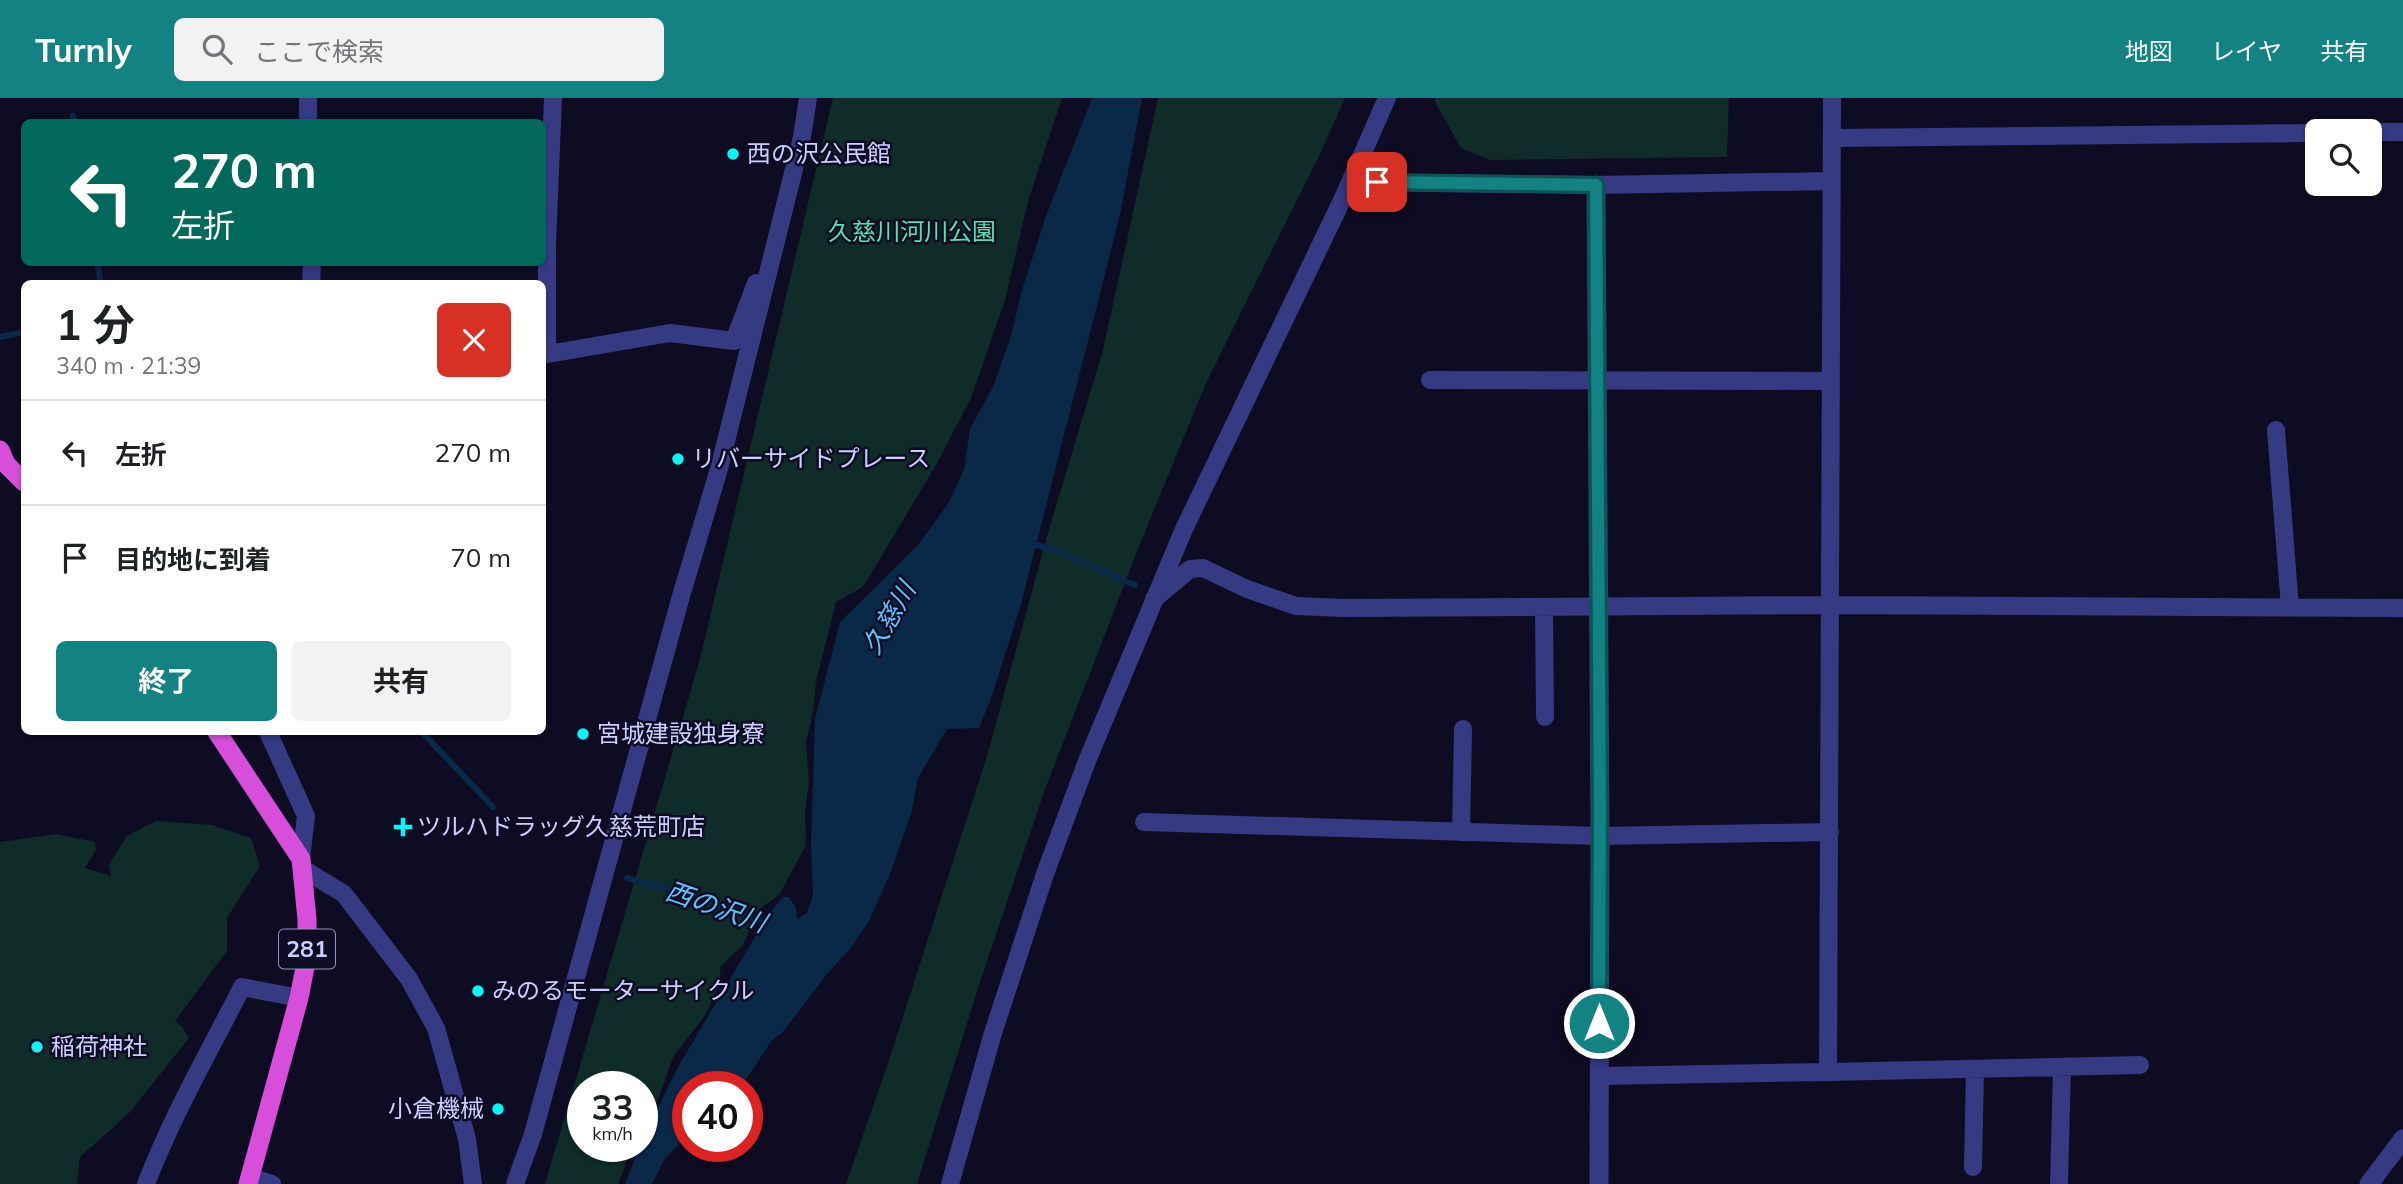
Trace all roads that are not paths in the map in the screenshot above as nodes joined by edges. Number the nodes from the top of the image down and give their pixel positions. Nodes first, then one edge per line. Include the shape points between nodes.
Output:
1 (308, 98) edge
2 (553, 98) edge
3 (808, 98) edge
4 (1387, 98) edge
5 (1832, 98) edge
6 (308, 119) edge
7 (2382, 132) edge
8 (2403, 132) edge
9 (2305, 133) edge
10 (1832, 138) junction
11 (1831, 181) junction
12 (1350, 182) junction
13 (1596, 185) junction
14 (778, 228) junction
15 (546, 300) edge
16 (546, 355) edge
17 (1430, 380) dead end
18 (1598, 380) junction
19 (1830, 381) junction
20 (2276, 430) dead end
21 (2, 460) edge
22 (21, 479) edge
23 (1154, 599) junction
24 (1831, 605) junction
25 (2290, 607) junction
26 (1544, 608) junction
27 (1599, 608) junction
28 (2403, 608) edge
29 (1545, 717) dead end
30 (1463, 729) dead end
31 (219, 735) edge
32 (269, 735) edge
33 (1144, 822) dead end
34 (1461, 832) junction
35 (1829, 832) junction
36 (1600, 836) junction
37 (302, 864) junction
38 (299, 998) junction
39 (2140, 1065) dead end
40 (2062, 1067) junction
41 (1975, 1069) junction
42 (1828, 1072) junction
43 (1599, 1076) junction
44 (2403, 1139) edge
45 (1973, 1167) dead end
46 (249, 1181) edge
47 (146, 1184) edge
48 (272, 1184) edge
49 (473, 1184) edge
50 (515, 1184) edge
51 (950, 1184) edge
52 (1600, 1184) edge
53 (2059, 1184) edge
54 (2369, 1184) edge

1 - 6 street
2 - 15 street
3 - 14 street
4 - 12 street
5 - 10 street
7 - 8 street
9 - 10 street
10 - 11 street
11 - 13 street
11 - 19 street
12 - 13 street
12 - 23 street
13 - 18 street
14 - 16 street via 734,341 670,333
14 - 50 street via 719,469 533,1134
17 - 18 street
18 - 19 street
18 - 27 street
19 - 24 street
20 - 25 street
21 - 22 highway
23 - 26 street via 1190,569 1203,568 1296,606
23 - 51 street via 1045,874
24 - 25 street
24 - 27 street
24 - 35 street
25 - 28 street
26 - 27 street
26 - 29 street
27 - 36 street
30 - 34 street
31 - 37 highway
32 - 37 street via 306,816
33 - 34 street
34 - 36 street
35 - 36 street
35 - 42 street
36 - 43 street
37 - 38 highway, 281 via 307,957
37 - 49 street via 344,894 409,979 436,1028 467,1139
38 - 46 highway, 281
38 - 47 street via 242,987 172,1121
39 - 40 street
40 - 41 street
40 - 53 street
41 - 42 street
41 - 45 street
42 - 43 street
43 - 52 street
44 - 54 street
46 - 48 street

